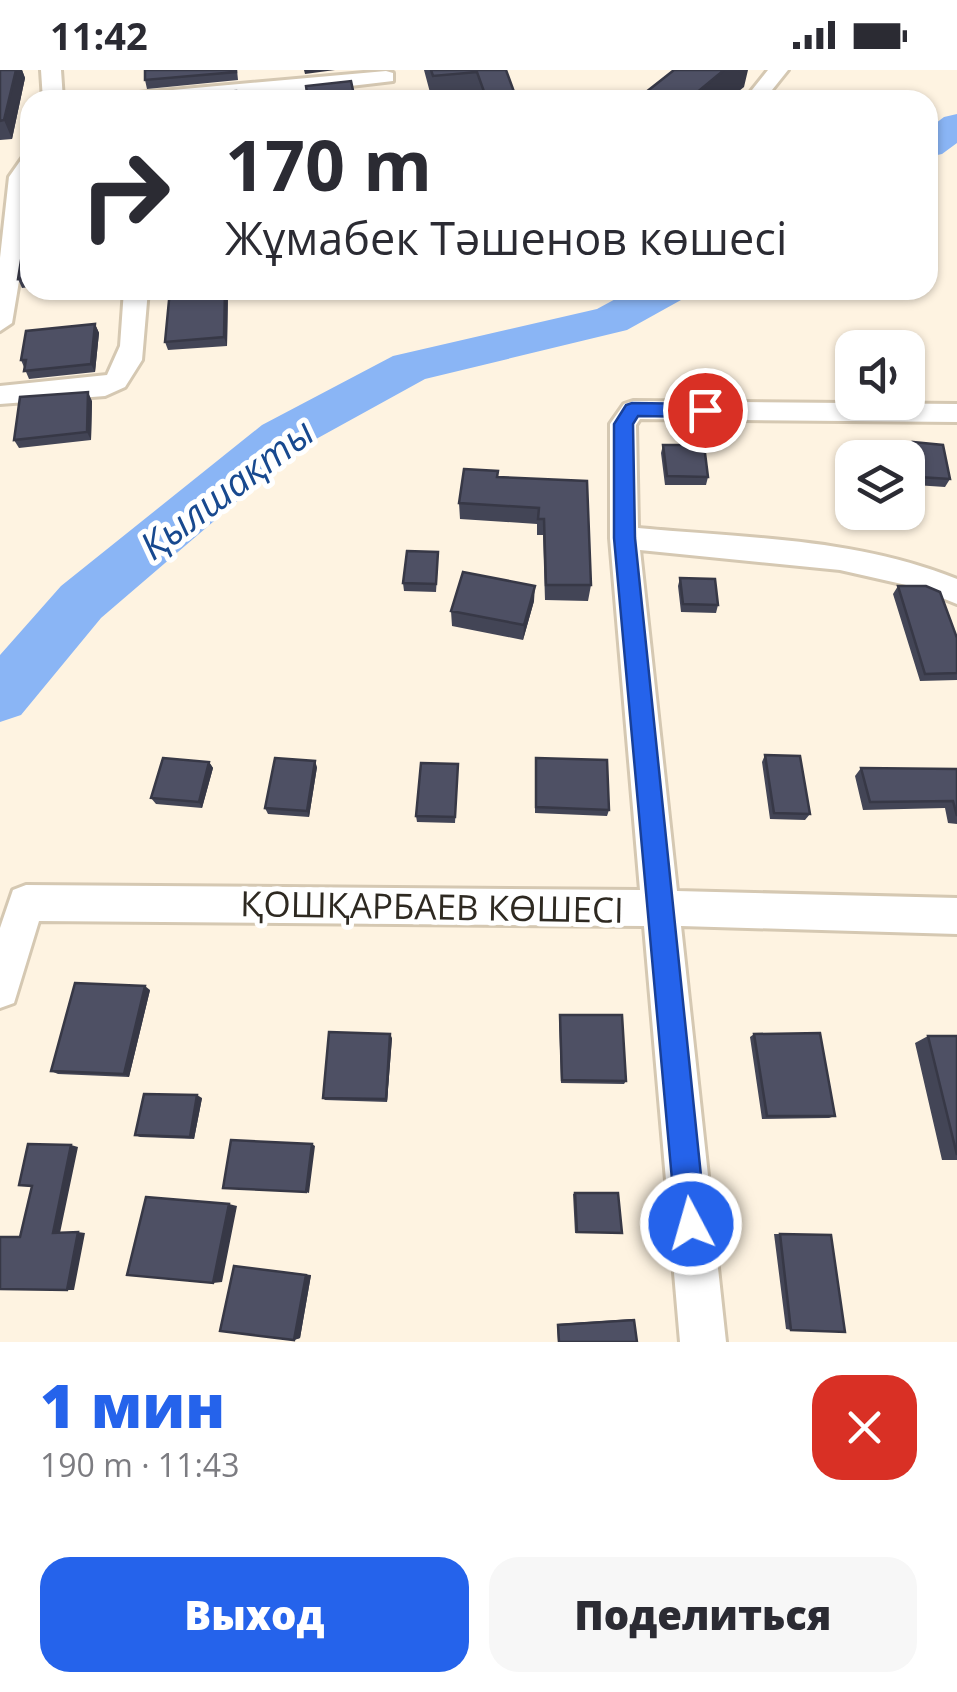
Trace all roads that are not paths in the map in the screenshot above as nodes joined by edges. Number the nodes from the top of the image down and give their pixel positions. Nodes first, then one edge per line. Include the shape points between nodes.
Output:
1 (778, 70) edge
2 (385, 74) edge
3 (302, 90) edge
4 (762, 90) edge
5 (20, 177) edge
6 (16, 227) edge
7 (135, 300) edge
8 (0, 323) edge
9 (0, 395) edge
10 (957, 414) edge
11 (624, 538) junction
12 (957, 592) edge
13 (660, 908) junction
14 (957, 916) edge
15 (0, 989) edge
16 (702, 1342) edge

1 - 4 street
2 - 3 street
5 - 6 street
6 - 8 street
7 - 9 street via 127,370 118,382
10 - 11 street via 632,410 623,424
11 - 12 street via 842,560
11 - 13 street
13 - 14 street, ҚОШҚАРБАЕВ КӨШЕСІ
13 - 15 street, ҚОШҚАРБАЕВ КӨШЕСІ via 26,903
13 - 16 street

